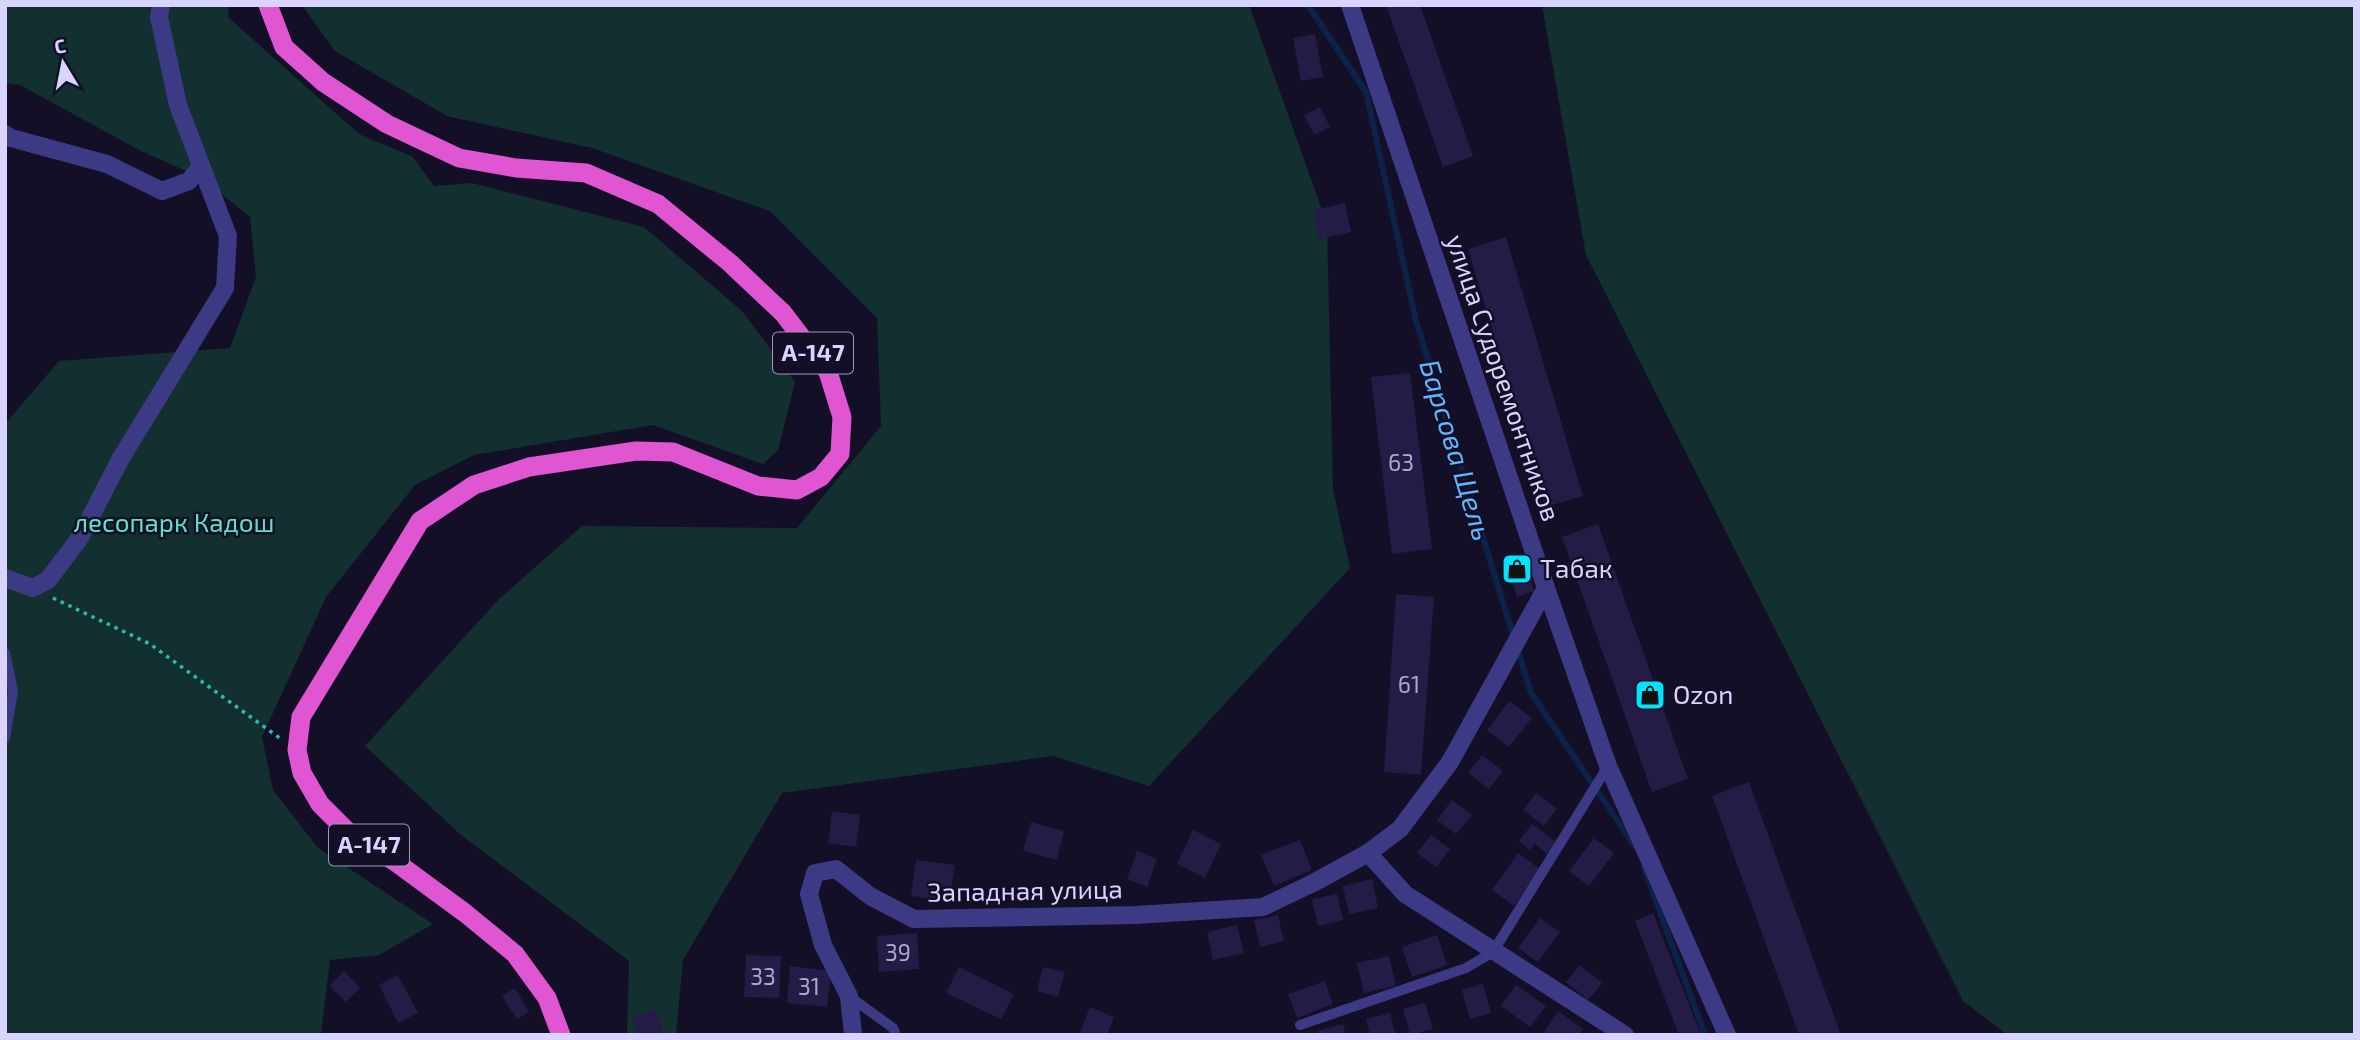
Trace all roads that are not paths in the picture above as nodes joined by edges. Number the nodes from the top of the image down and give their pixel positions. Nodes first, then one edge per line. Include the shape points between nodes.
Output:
1 (161, 5) edge
2 (268, 5) edge
3 (1350, 5) edge
4 (5, 134) edge
5 (201, 166) junction
6 (5, 578) edge
7 (1546, 588) junction
8 (5, 653) edge
9 (5, 738) edge
10 (1608, 766) junction
11 (1368, 853) junction
12 (1493, 952) junction
13 (849, 996) junction
14 (1300, 1025) dead end
15 (561, 1035) edge
16 (853, 1035) edge
17 (896, 1035) edge
18 (1625, 1035) edge
19 (1727, 1035) edge

1 - 5 street via 159,17 178,105
2 - 15 highway, А-147 via 284,47 323,82 387,124 460,158 586,173 658,204 730,262 783,313 828,372 842,417 840,454 821,477 797,490 758,486 673,452 636,451 528,467 474,485 420,521 302,717 297,750 302,772 320,804 347,831 397,863 516,954 547,998
3 - 7 street, улица Судоремонтников
4 - 5 street via 107,164 162,191 189,181
5 - 6 street via 228,236 225,289 121,458 79,539 48,580 33,588
7 - 10 street, улица Судоремонтников
7 - 11 street, Западная улица via 1450,762 1400,829
8 - 9 lane via 13,691
10 - 12 lane
10 - 19 street, улица Судоремонтников
11 - 12 street via 1405,894
11 - 13 street, Западная улица via 1263,906 1136,915 914,919 870,896 836,869 815,873 809,894 823,945
12 - 14 lane via 1466,968
12 - 18 street
13 - 16 street, Западная улица
13 - 17 lane

